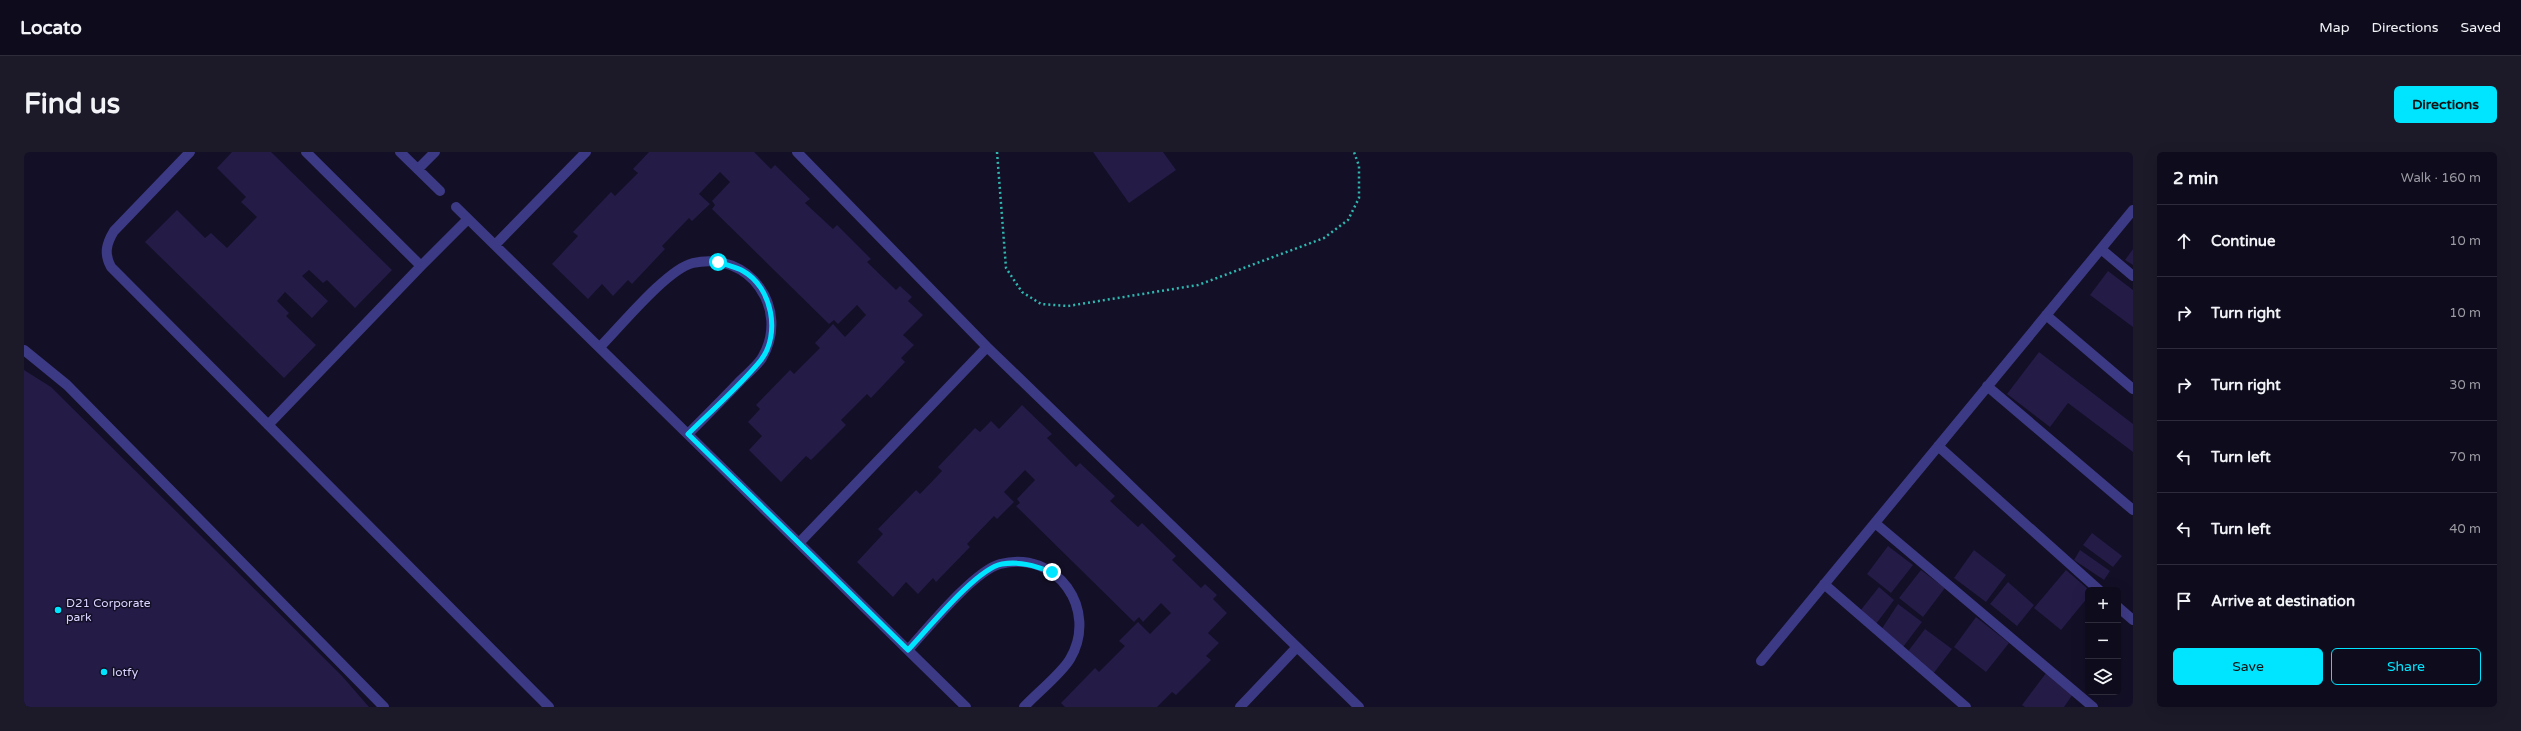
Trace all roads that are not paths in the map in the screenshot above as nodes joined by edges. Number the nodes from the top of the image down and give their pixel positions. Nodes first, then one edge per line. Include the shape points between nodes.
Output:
1 (190, 152) edge
2 (306, 152) edge
3 (400, 152) edge
4 (434, 152) edge
5 (586, 152) edge
6 (798, 152) edge
7 (418, 169) junction
8 (440, 191) dead end
9 (456, 207) dead end
10 (2133, 210) edge
11 (468, 219) junction
12 (494, 245) junction
13 (2101, 249) junction
14 (422, 266) junction
15 (2133, 276) edge
16 (2046, 315) junction
17 (987, 347) junction
18 (600, 348) junction
19 (24, 350) edge
20 (1987, 386) junction
21 (2133, 389) edge
22 (268, 425) junction
23 (688, 434) junction
24 (1938, 446) junction
25 (2133, 510) edge
26 (1875, 522) junction
27 (799, 543) junction
28 (1824, 584) junction
29 (2096, 587) edge
30 (2121, 610) edge
31 (2133, 620) edge
32 (1296, 648) junction
33 (908, 650) junction
34 (1761, 661) dead end
35 (384, 707) edge
36 (549, 707) edge
37 (966, 707) edge
38 (1024, 707) edge
39 (1240, 707) edge
40 (1359, 707) edge
41 (1966, 707) edge
42 (2093, 707) edge

1 - 22 street via 114,231 108,241 107,260 111,267
2 - 14 street
3 - 7 street
4 - 7 street
5 - 12 street
6 - 17 street
7 - 8 street
9 - 11 street
10 - 13 street
11 - 12 street
11 - 14 street
12 - 18 street
13 - 15 street
13 - 16 street
14 - 22 street
16 - 20 street
16 - 21 street
17 - 27 street
17 - 32 street
18 - 23 street
18 - 23 street via 672,273 692,263 718,262 744,271 762,289 772,312 771,335 762,359
19 - 35 street via 67,385
20 - 24 street
20 - 25 street
22 - 36 street
23 - 27 street
24 - 26 street
24 - 29 street
26 - 28 street
26 - 42 street
27 - 33 street
28 - 34 street
28 - 41 street
30 - 31 street
32 - 39 street
32 - 40 street
33 - 37 street
33 - 38 street via 980,574 1001,564 1026,563 1052,572 1071,590 1080,613 1080,636 1070,660

